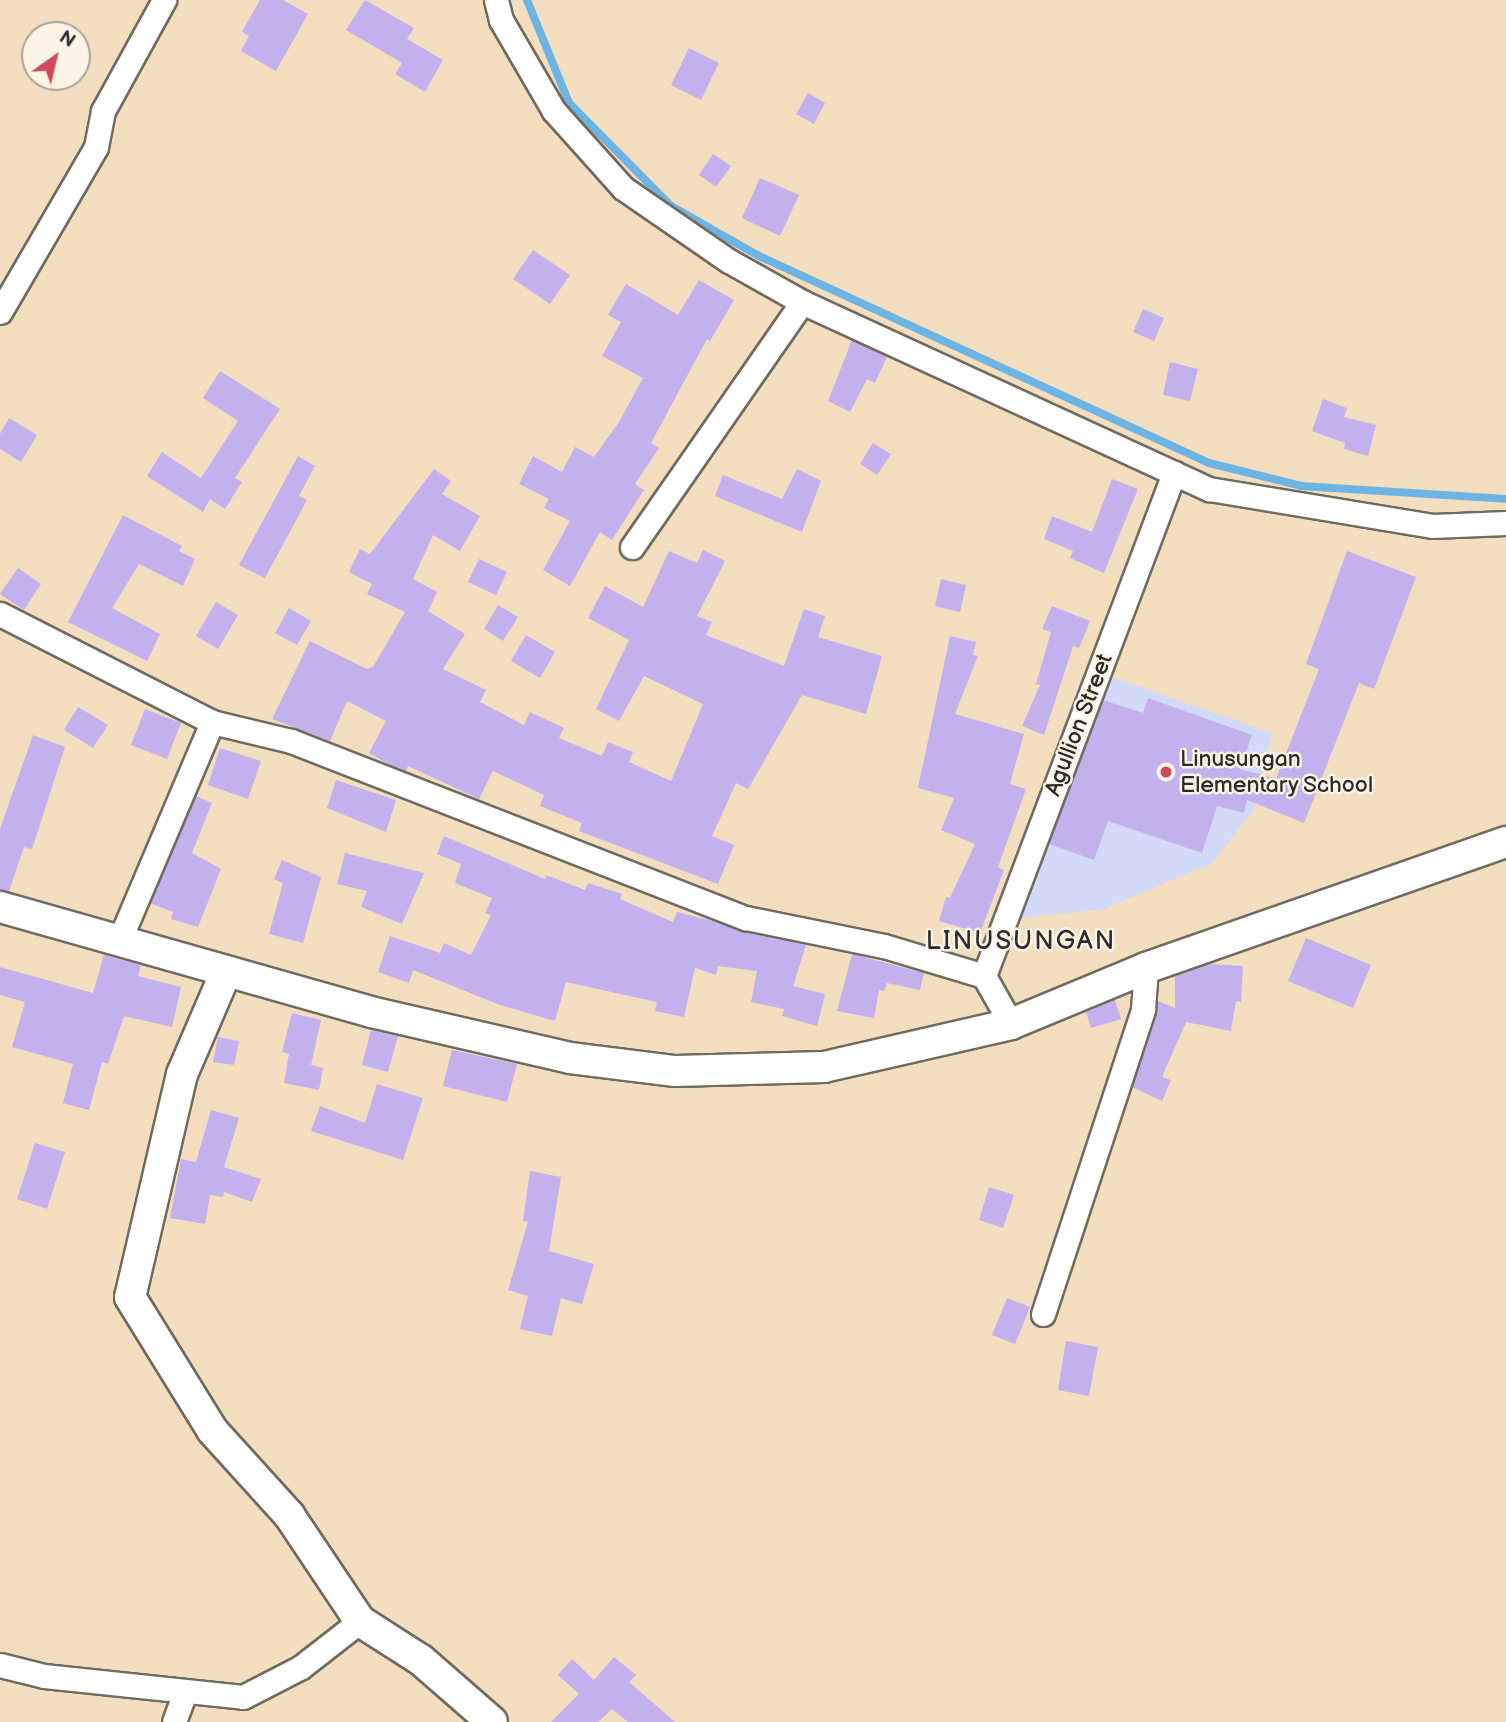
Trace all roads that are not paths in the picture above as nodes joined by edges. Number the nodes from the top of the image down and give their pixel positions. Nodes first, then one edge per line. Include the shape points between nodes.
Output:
1 (164, 0) edge
2 (496, 0) edge
3 (802, 302) junction
4 (0, 312) edge
5 (1174, 473) junction
6 (1506, 523) edge
7 (632, 547) dead end
8 (0, 614) edge
9 (212, 722) junction
10 (1506, 842) edge
11 (0, 907) edge
12 (120, 939) junction
13 (1146, 968) junction
14 (226, 972) junction
15 (984, 976) junction
16 (1011, 1024) junction
17 (1043, 1314) dead end
18 (360, 1622) junction
19 (0, 1665) edge
20 (185, 1691) junction
21 (174, 1722) edge
22 (492, 1722) edge

1 - 4 street via 103,111 96,147
2 - 3 street via 501,20 554,111 623,188 729,261
3 - 5 street
3 - 7 street
5 - 6 street via 1209,489 1433,526
5 - 15 street, Agullion Street
8 - 9 street
9 - 12 street
9 - 15 street via 291,741 746,918 884,946
10 - 13 street
11 - 12 street
12 - 14 street
13 - 16 street
13 - 17 street via 1143,1009
14 - 16 street via 477,1039 570,1058 675,1071 824,1067
14 - 18 street via 182,1074 130,1297 212,1430 289,1515
15 - 16 street
18 - 20 street via 301,1667 243,1697
18 - 22 street via 421,1660
19 - 20 street via 44,1676
20 - 21 street

